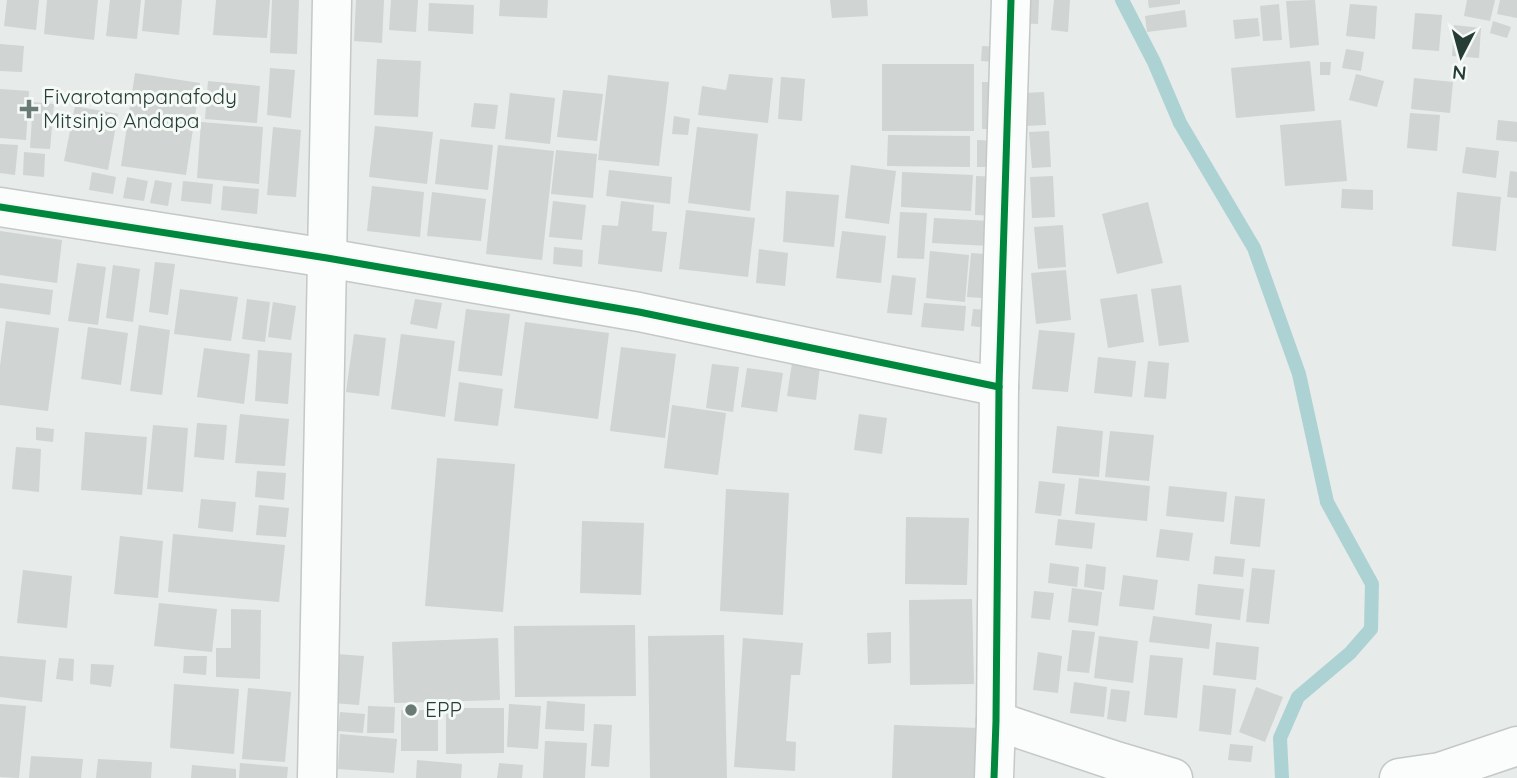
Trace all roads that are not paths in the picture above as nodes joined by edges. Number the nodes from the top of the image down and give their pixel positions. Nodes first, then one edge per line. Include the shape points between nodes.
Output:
1 (332, 0) edge
2 (1011, 0) edge
3 (0, 207) edge
4 (327, 258) junction
5 (999, 387) junction
6 (996, 722) junction
7 (1517, 746) edge
8 (317, 778) edge
9 (993, 778) edge
10 (1173, 778) edge
11 (1399, 778) edge

1 - 4 street
2 - 5 street
3 - 4 street
4 - 5 street via 639,312
4 - 8 street
5 - 6 street
6 - 9 street
6 - 10 street
7 - 11 street via 1440,772

